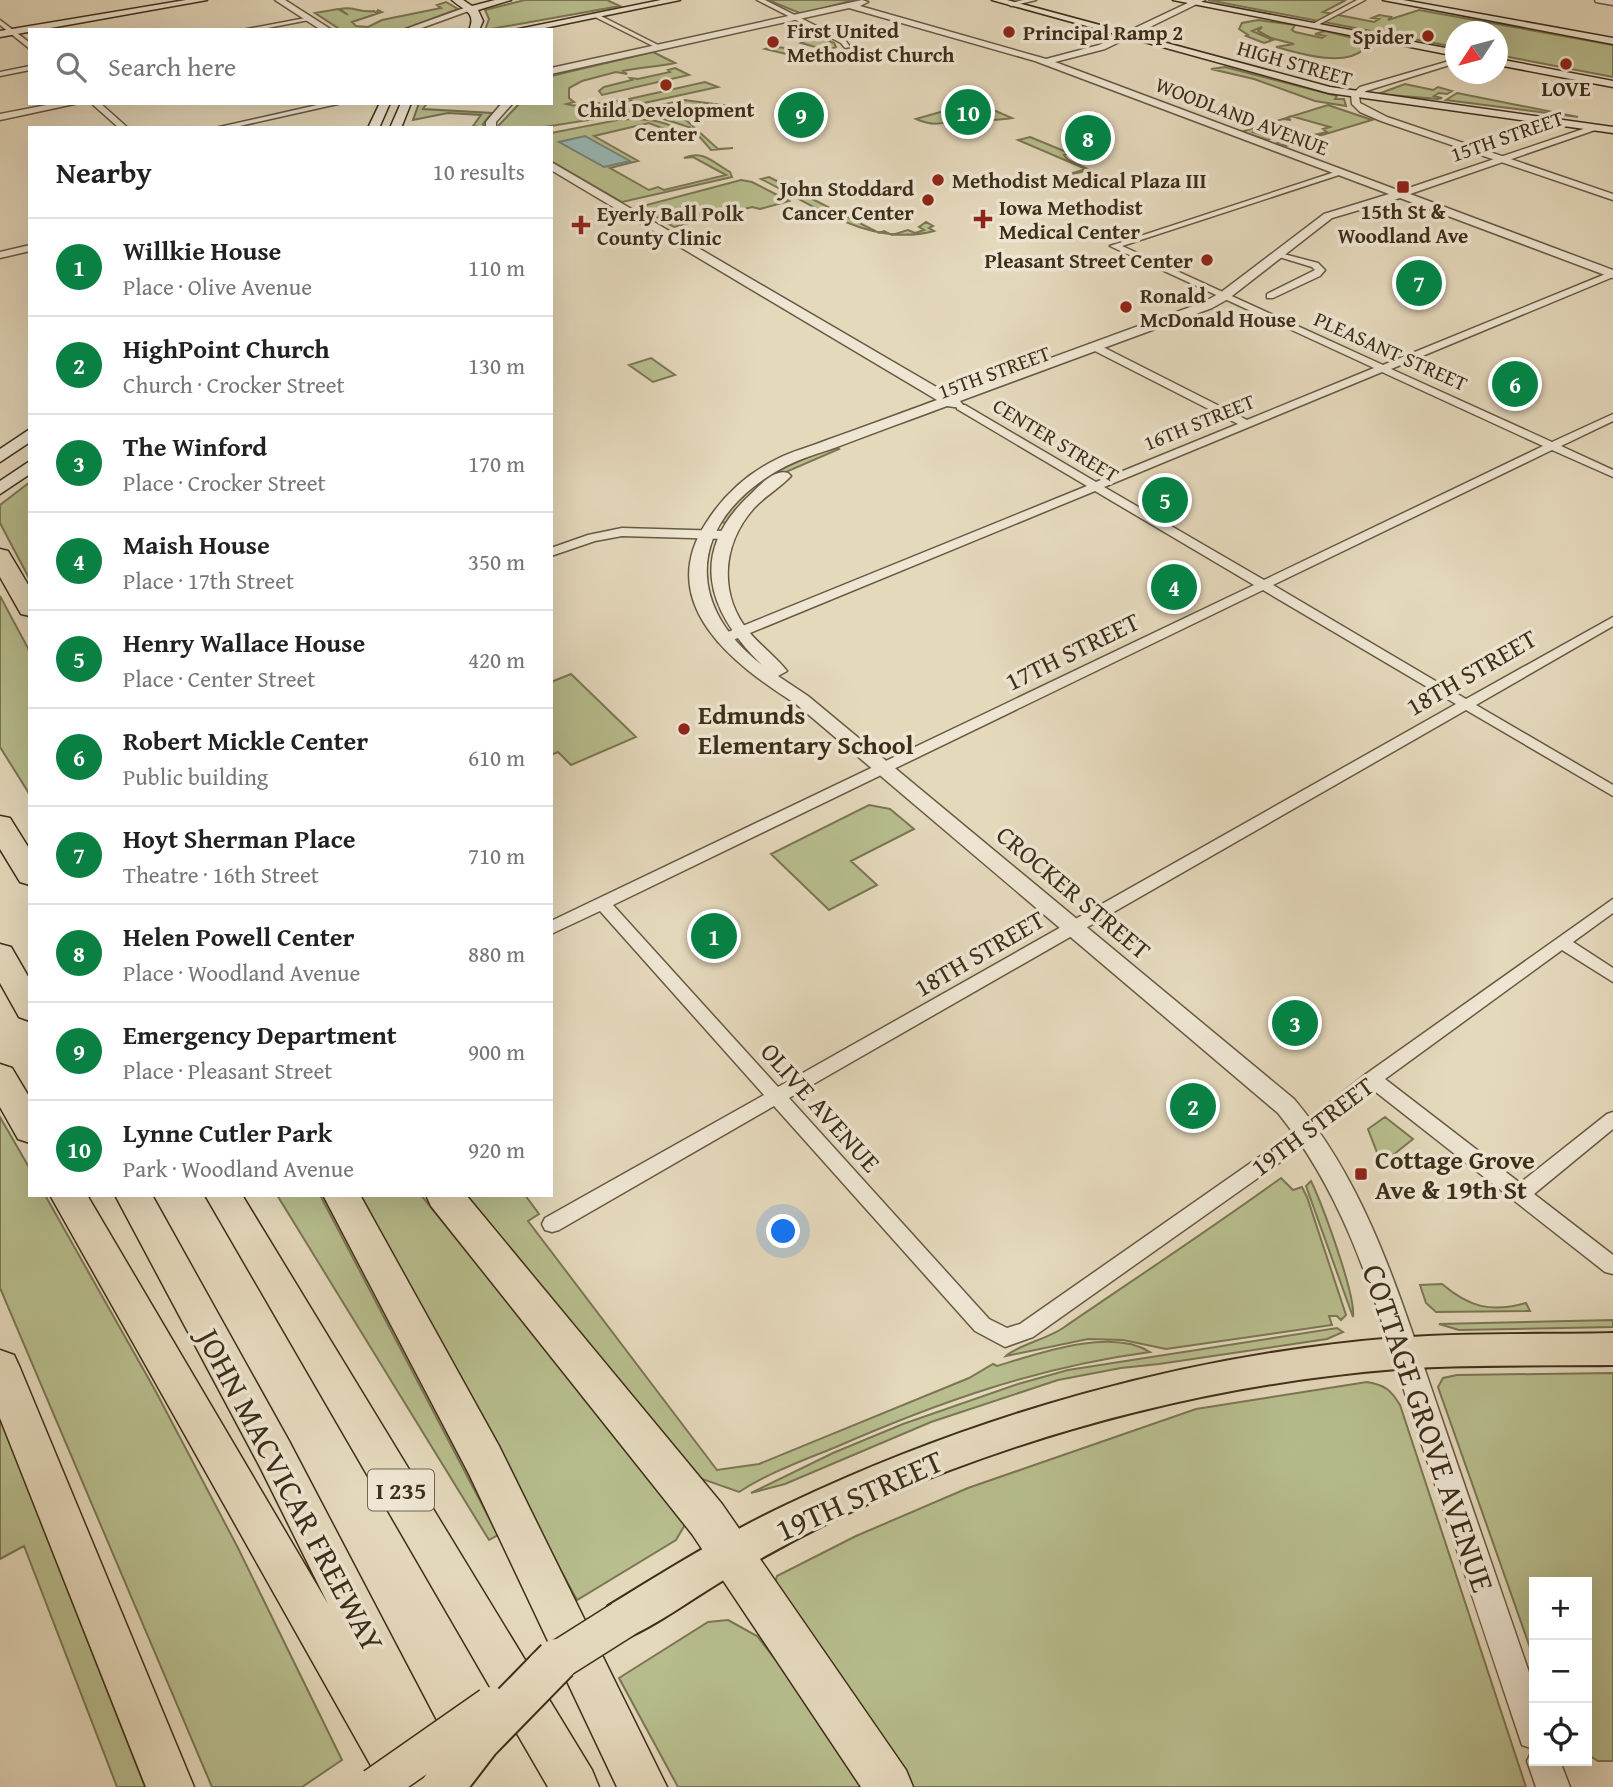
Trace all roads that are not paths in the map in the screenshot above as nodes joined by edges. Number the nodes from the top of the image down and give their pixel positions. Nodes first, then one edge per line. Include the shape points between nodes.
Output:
1 (202, 0) edge
2 (279, 0) edge
3 (457, 0) edge
4 (506, 0) edge
5 (675, 0) edge
6 (760, 0) edge
7 (870, 0) edge
8 (997, 0) edge
9 (1033, 0) edge
10 (1178, 0) edge
11 (1362, 0) edge
12 (1388, 0) edge
13 (1599, 0) edge
14 (1197, 2) edge
15 (1613, 2) edge
16 (1011, 4) junction
17 (852, 6) junction
18 (470, 9) junction
19 (595, 15) junction
20 (309, 18) junction
21 (795, 18) junction
22 (0, 22) edge
23 (1312, 26) junction
24 (36, 28) edge
25 (256, 28) edge
26 (325, 28) edge
27 (413, 28) edge
28 (468, 28) edge
29 (529, 28) edge
30 (28, 29) edge
31 (12, 32) junction
32 (0, 34) edge
33 (1126, 36) junction
34 (1613, 41) edge
35 (28, 45) edge
36 (847, 47) dead end
37 (661, 48) junction
38 (1445, 51) edge
39 (1045, 62) junction
40 (1445, 64) edge
41 (1508, 64) edge
42 (28, 68) edge
43 (554, 71) edge
44 (0, 74) edge
45 (1613, 84) edge
46 (1355, 95) junction
47 (63, 105) edge
48 (97, 105) edge
49 (328, 105) edge
50 (384, 105) edge
51 (404, 105) edge
52 (506, 105) edge
53 (0, 117) edge
54 (1613, 122) edge
55 (122, 126) edge
56 (229, 126) edge
57 (374, 126) edge
58 (396, 126) edge
59 (491, 126) edge
60 (1596, 128) junction
61 (1613, 130) edge
62 (1503, 159) junction
63 (553, 166) edge
64 (1341, 173) junction
65 (1398, 195) junction
66 (1613, 197) edge
67 (1374, 203) junction
68 (28, 248) edge
69 (1279, 254) junction
70 (0, 255) edge
71 (1293, 258) junction
72 (1613, 274) edge
73 (1269, 296) dead end
74 (1230, 299) junction
75 (1093, 346) junction
76 (1107, 353) junction
77 (1383, 369) junction
78 (954, 404) junction
79 (1613, 418) edge
80 (1248, 425) junction
81 (28, 436) edge
82 (1553, 446) junction
83 (0, 457) edge
84 (28, 468) edge
85 (1613, 474) edge
86 (1094, 487) junction
87 (0, 489) edge
88 (705, 535) junction
89 (726, 535) junction
90 (553, 551) edge
91 (0, 556) edge
92 (1263, 586) junction
93 (28, 605) edge
94 (1613, 621) edge
95 (732, 636) junction
96 (1467, 705) junction
97 (883, 769) junction
98 (1613, 791) edge
99 (0, 825) edge
100 (28, 872) edge
101 (603, 904) junction
102 (1613, 905) edge
103 (553, 927) edge
104 (1074, 929) junction
105 (1561, 942) junction
106 (0, 955) edge
107 (1613, 976) edge
108 (28, 1005) edge
109 (0, 1077) edge
110 (1372, 1079) junction
111 (777, 1097) junction
112 (1613, 1119) edge
113 (28, 1126) edge
114 (1307, 1131) junction
115 (1520, 1194) junction
116 (69, 1197) edge
117 (133, 1197) edge
118 (224, 1197) edge
119 (342, 1197) edge
120 (446, 1197) edge
121 (551, 1224) dead end
122 (1612, 1266) edge
123 (1005, 1338) joint
124 (1613, 1349) edge
125 (1405, 1353) junction
126 (0, 1367) edge
127 (732, 1554) junction
128 (557, 1660) junction
129 (1529, 1717) edge
130 (1546, 1766) edge
131 (170, 1787) edge
132 (375, 1787) edge
133 (409, 1787) edge
134 (444, 1787) edge
135 (575, 1787) edge
136 (643, 1787) edge
137 (889, 1787) edge
138 (1553, 1787) edge

1 - 24 main road
2 - 20 street
3 - 18 main road
4 - 18 main road
5 - 19 main road
6 - 21 street
7 - 17 street
8 - 16 main road, HIGH STREET
9 - 16 street
10 - 14 main road
11 - 23 street
12 - 34 main road
13 - 15 street
14 - 23 main road
14 - 33 street
16 - 33 main road, HIGH STREET
17 - 21 street
17 - 39 street, WOODLAND AVENUE
18 - 27 street
18 - 28 main road
19 - 29 main road
19 - 37 street
20 - 25 street
20 - 26 street
21 - 36 street
21 - 37 street
22 - 31 street
23 - 38 main road
30 - 31 main road
31 - 32 main road
31 - 35 street
33 - 39 street via 1094,50
33 - 46 main road, HIGH STREET
37 - 43 street
39 - 64 street, WOODLAND AVENUE
40 - 46 street
41 - 45 main road
42 - 44 street
46 - 60 main road
46 - 62 street, HIGH STREET via 1356,104 1368,113
47 - 53 street
48 - 55 street
49 - 56 street
50 - 57 main road
51 - 58 main road
52 - 59 street
54 - 60 main road, 15TH STREET
60 - 61 main road
60 - 62 street, 15TH STREET
62 - 65 street, 15TH STREET
62 - 66 street, HIGH STREET
63 - 78 street, CENTER STREET
64 - 65 street, WOODLAND AVENUE
64 - 74 street, PLEASANT STREET via 1114,246
65 - 67 street, 15TH STREET
65 - 72 street, WOODLAND AVENUE
67 - 69 street, 15TH STREET via 1328,216
67 - 71 street, 15TH STREET via 1339,222
68 - 70 street
69 - 71 street
69 - 74 street, 15TH STREET
71 - 73 street via 1320,270
71 - 74 street, 15TH STREET
72 - 77 street, 16TH STREET
74 - 75 street, 15TH STREET
74 - 76 street, 15TH STREET via 1210,314
74 - 77 street, PLEASANT STREET
75 - 76 street
75 - 78 street, 15TH STREET
76 - 78 street, 15TH STREET
76 - 80 street
77 - 80 street, 16TH STREET
77 - 82 street, PLEASANT STREET
78 - 86 street, CENTER STREET
78 - 88 street, 15TH STREET via 782,462 734,494
78 - 89 street, 15TH STREET via 797,468 753,499
79 - 82 street, 17TH STREET
80 - 86 street, 16TH STREET
81 - 83 main road
82 - 85 street, PLEASANT STREET
82 - 92 street, 17TH STREET
84 - 87 main road
86 - 92 street, CENTER STREET
86 - 95 street, 16TH STREET
88 - 89 street
88 - 90 street via 622,532
88 - 95 street, CROCKER STREET via 698,557 701,596 709,618
89 - 95 street, CROCKER STREET via 718,584
91 - 93 highway
92 - 96 street, CENTER STREET
92 - 97 street, 17TH STREET
94 - 96 street, 18TH STREET
95 - 97 street, CROCKER STREET via 760,672 802,699
96 - 98 street, CENTER STREET
96 - 104 street, 18TH STREET
97 - 101 street, 17TH STREET
97 - 104 street, CROCKER STREET
99 - 100 highway
101 - 103 street, 17TH STREET
101 - 111 street, OLIVE AVENUE
102 - 105 street, 19TH STREET
104 - 111 street, 18TH STREET
104 - 114 street, CROCKER STREET via 1286,1107
105 - 107 street
105 - 110 street, 19TH STREET
106 - 108 highway
109 - 113 highway
110 - 114 street, 19TH STREET
110 - 115 street
111 - 121 street, 18TH STREET
111 - 123 street, OLIVE AVENUE via 982,1325
112 - 115 street
114 - 123 street, 19TH STREET via 1026,1331
114 - 125 street, COTTAGE GROVE AVENUE via 1350,1208
115 - 122 street
116 - 133 highway
117 - 134 highway, JOHN MACVICAR FREEWAY via 275,1455
118 - 135 highway, I 235
119 - 136 highway via 484,1460
120 - 127 highway
124 - 125 main road, 19TH STREET
125 - 127 main road, 19TH STREET via 1238,1375 1039,1422 936,1459 802,1516
125 - 129 street, COTTAGE GROVE AVENUE
126 - 131 highway
127 - 128 main road, 19TH STREET, bridge
127 - 137 highway
128 - 132 main road, 19TH STREET, bridge
128 - 134 highway, bridge via 478,1740
130 - 138 street

